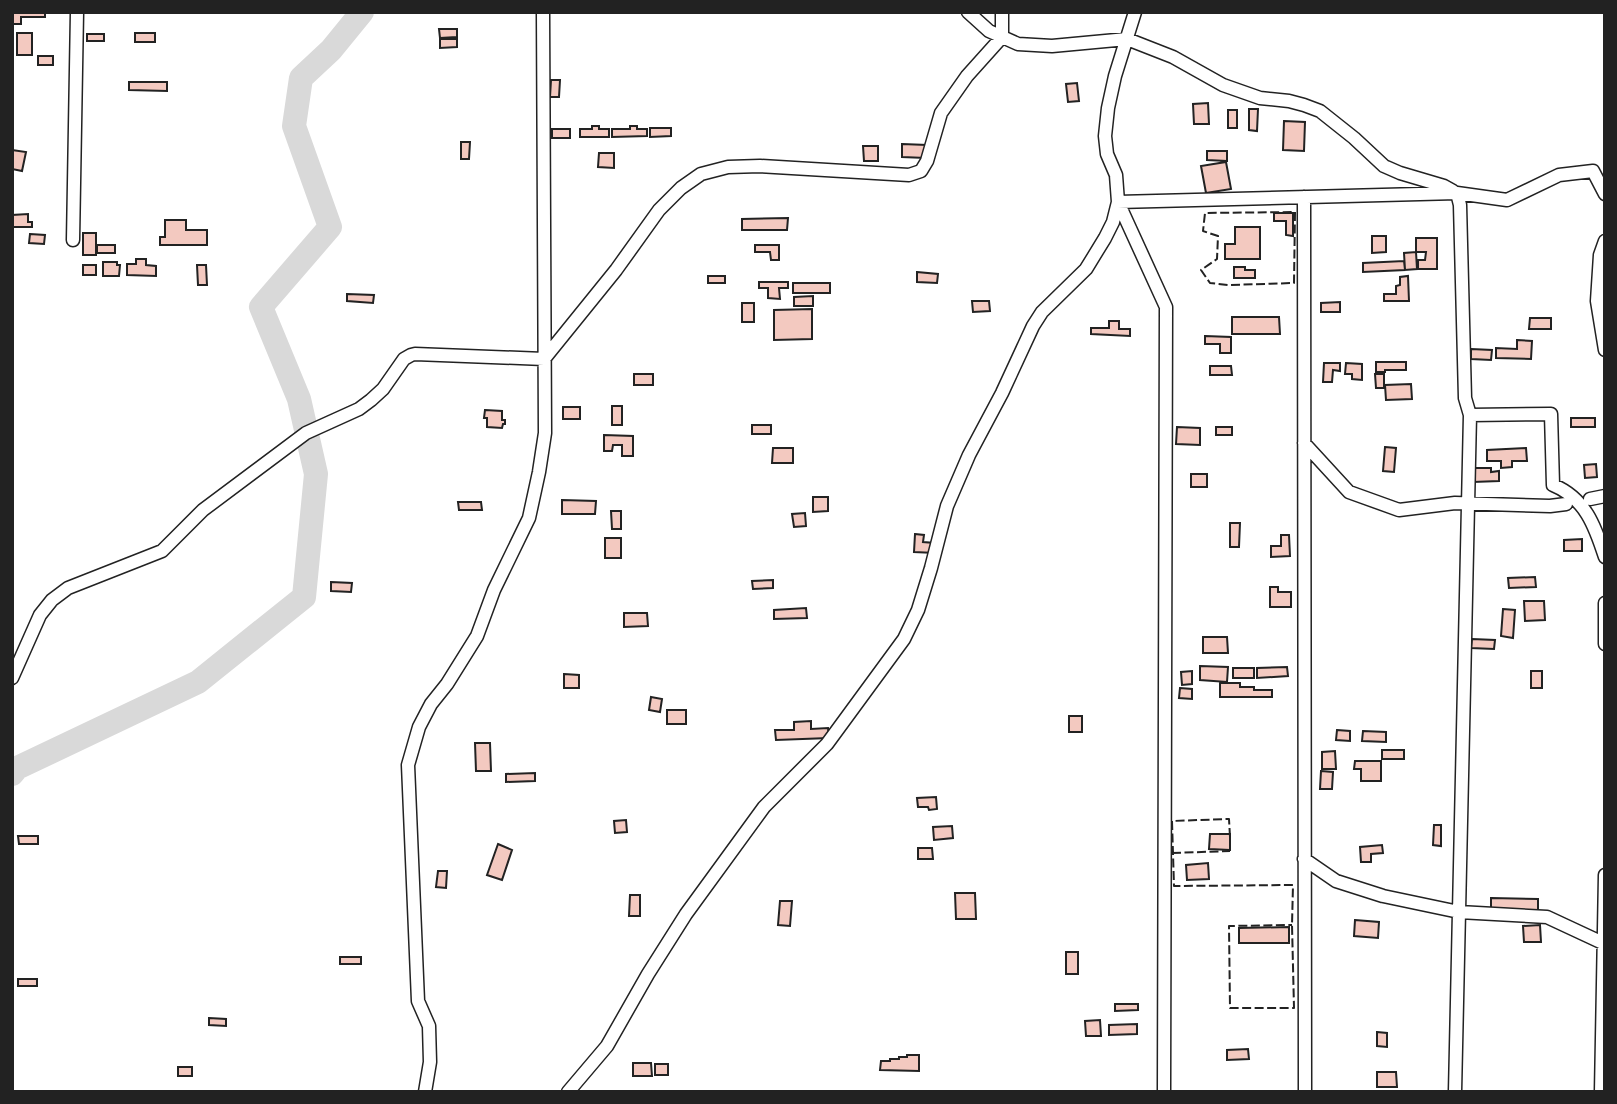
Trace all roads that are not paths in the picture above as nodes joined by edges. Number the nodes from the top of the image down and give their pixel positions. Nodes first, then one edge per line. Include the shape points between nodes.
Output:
1 (77, 12) edge
2 (543, 12) edge
3 (968, 12) edge
4 (1002, 12) edge
5 (1135, 12) edge
6 (1002, 37) junction
7 (1126, 39) junction
8 (1457, 193) junction
9 (1605, 194) edge
10 (1304, 197) junction
11 (1118, 202) junction
12 (73, 240) dead end
13 (1605, 241) edge
14 (1605, 350) edge
15 (544, 359) junction
16 (1470, 415) junction
17 (1304, 443) junction
18 (1605, 496) edge
19 (1590, 499) dead end
20 (1468, 503) junction
21 (1566, 503) dead end
22 (1605, 556) edge
23 (1605, 603) edge
24 (1605, 644) edge
25 (12, 678) edge
26 (1304, 859) junction
27 (1605, 875) edge
28 (1459, 912) junction
29 (1604, 944) edge
30 (425, 1092) edge
31 (568, 1092) edge
32 (1164, 1092) edge
33 (1305, 1092) edge
34 (1455, 1092) edge
35 (1601, 1092) edge

1 - 12 street
2 - 15 street
3 - 6 street
4 - 6 street
5 - 7 street
6 - 7 street via 1018,44 1052,46
6 - 15 street via 941,113 922,171 909,175 761,166 701,174 659,210
7 - 8 street via 1173,57 1223,85 1320,111 1384,166
7 - 11 street via 1105,136
8 - 9 street via 1507,200 1559,175 1593,171
8 - 10 street
8 - 16 street via 1465,398
10 - 11 street
10 - 17 street
11 - 31 street via 1105,239 1086,269 1032,326 947,506 932,568 904,639 827,744 764,807 686,914 607,1046
11 - 32 street via 1166,307
13 - 14 street via 1597,301
15 - 25 street via 407,356 372,400 306,433 203,510 162,551 68,588 52,600 40,615
15 - 30 street via 545,433 529,518 477,636 419,727 408,765 418,1001 429,1026
16 - 20 street
16 - 22 street via 1551,414 1553,485 1577,499 1587,512
17 - 20 street via 1349,492 1399,510
17 - 26 street
18 - 19 street
20 - 21 street
20 - 28 street
23 - 24 street
26 - 28 street via 1336,881
26 - 33 street
27 - 29 street
28 - 29 street via 1547,917
28 - 34 street
29 - 35 street

